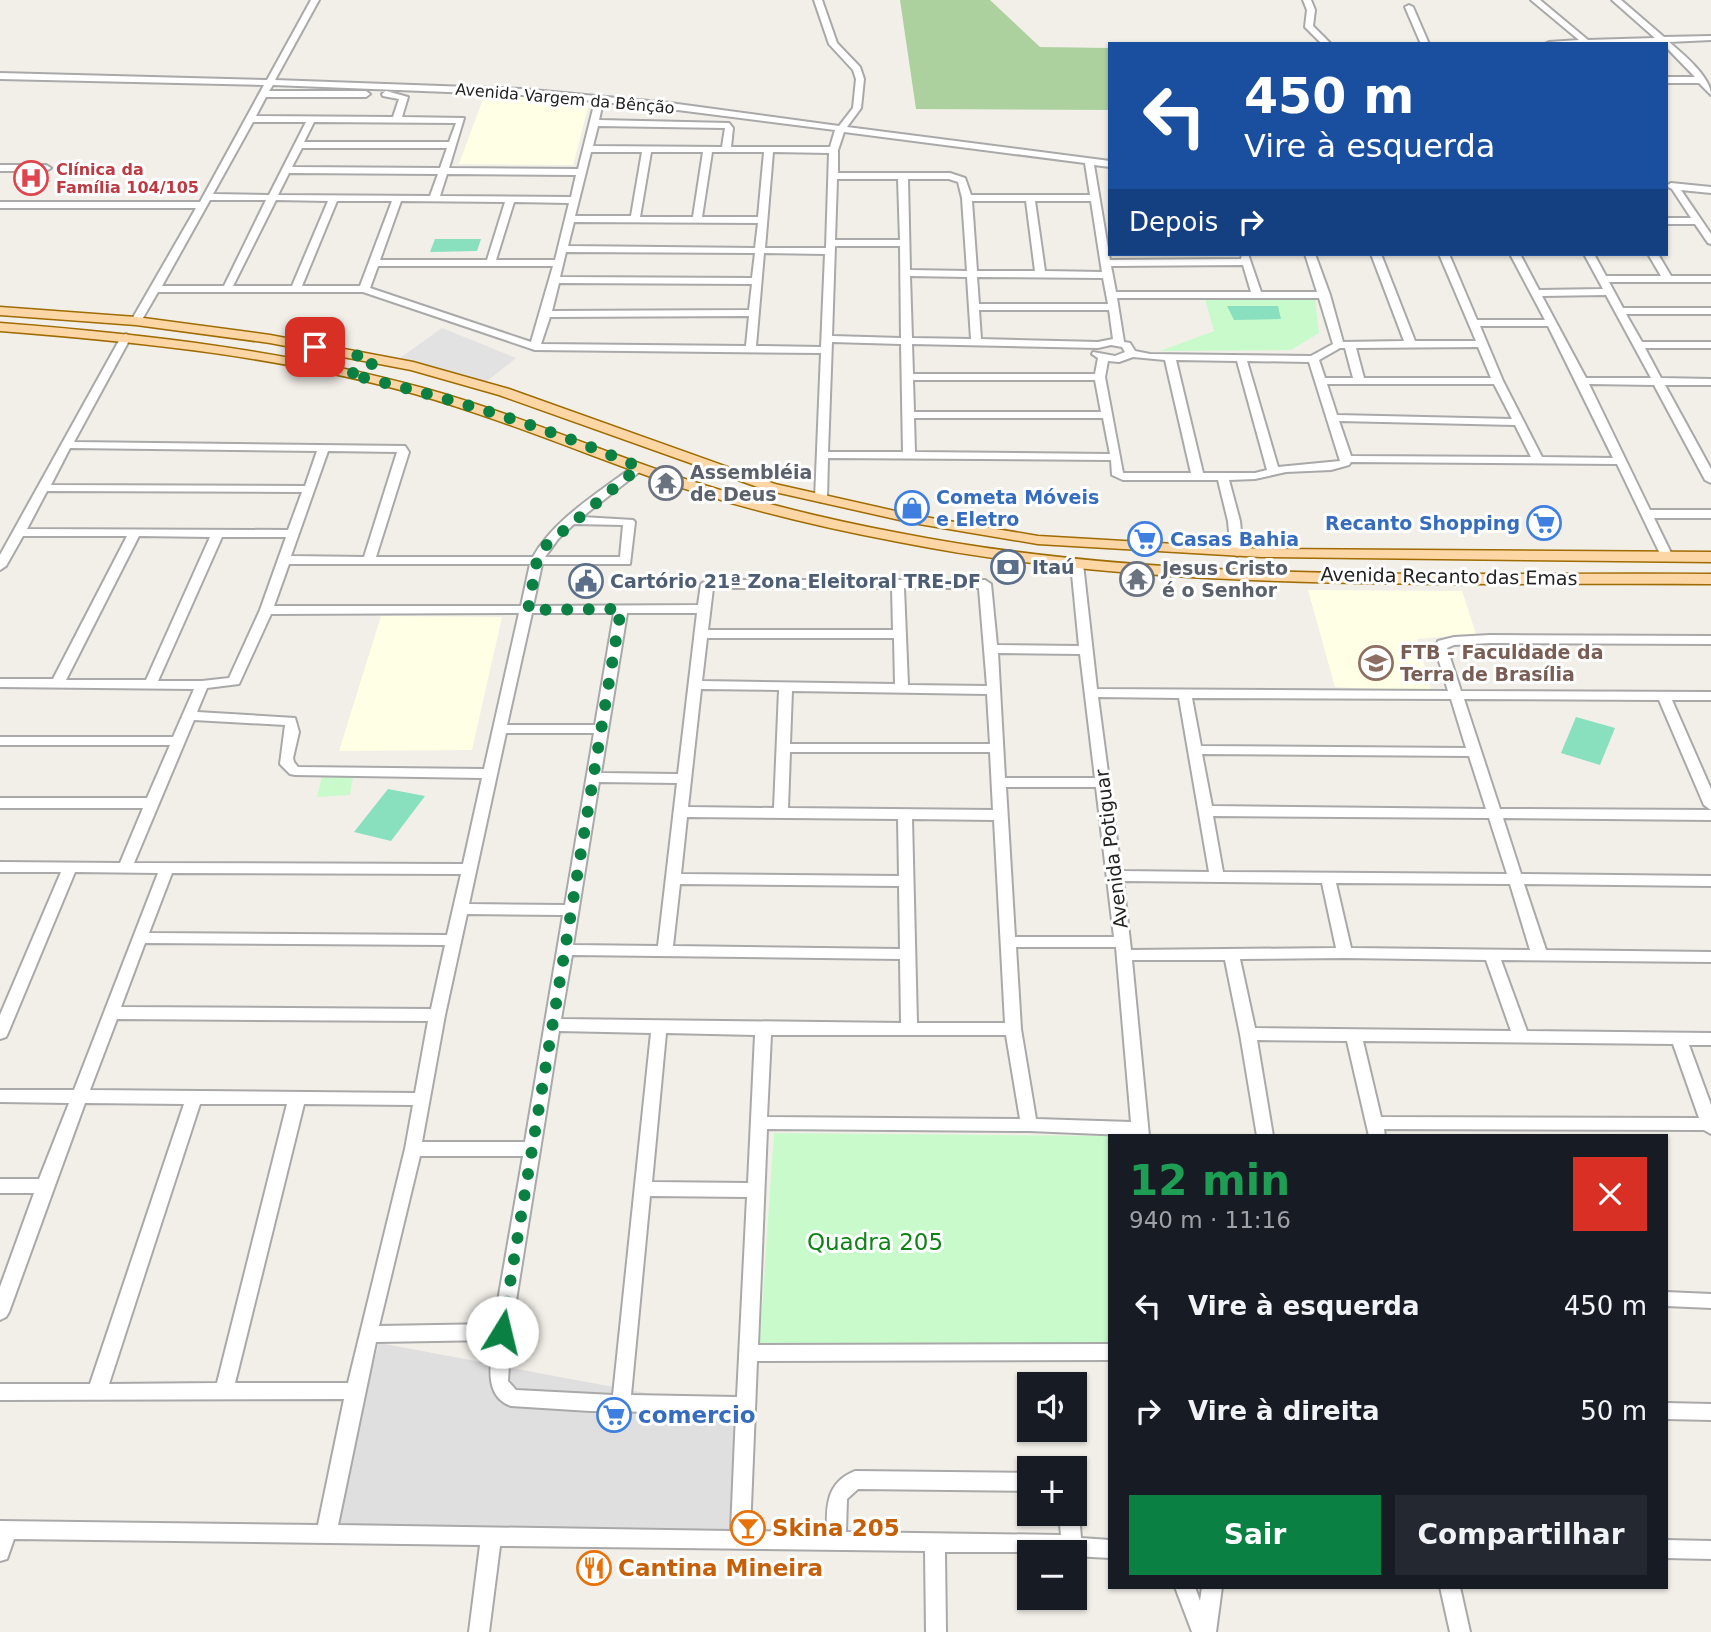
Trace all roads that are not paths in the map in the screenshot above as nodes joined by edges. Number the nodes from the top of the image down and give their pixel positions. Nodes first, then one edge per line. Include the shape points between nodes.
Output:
1 (315, 0) edge
2 (818, 0) edge
3 (1307, 0) edge
4 (1535, 0) edge
5 (1616, 0) edge
6 (1409, 7) dead end
7 (1711, 38) edge
8 (1663, 40) junction
9 (1325, 42) edge
10 (1424, 42) edge
11 (1586, 42) edge
12 (1612, 42) edge
13 (1668, 44) edge
14 (0, 78) edge
15 (1668, 80) edge
16 (1700, 80) junction
17 (268, 84) junction
18 (1711, 92) edge
19 (262, 94) junction
20 (600, 99) junction
21 (248, 119) junction
22 (397, 119) junction
23 (311, 120) junction
24 (594, 123) junction
25 (840, 130) junction
26 (299, 145) junction
27 (453, 145) junction
28 (587, 149) junction
29 (647, 149) junction
30 (708, 150) junction
31 (726, 150) junction
32 (769, 150) junction
33 (834, 150) junction
34 (1089, 163) junction
35 (1108, 164) edge
36 (0, 168) edge
37 (46, 168) dead end
38 (287, 170) junction
39 (443, 172) junction
40 (581, 172) junction
41 (834, 176) junction
42 (903, 176) junction
43 (1671, 186) edge
44 (1711, 190) edge
45 (273, 198) junction
46 (334, 198) junction
47 (398, 198) junction
48 (967, 198) junction
49 (1030, 198) junction
50 (1094, 198) junction
51 (434, 199) junction
52 (510, 200) junction
53 (573, 200) junction
54 (204, 201) junction
55 (0, 205) edge
56 (569, 219) junction
57 (635, 219) junction
58 (697, 220) junction
59 (763, 220) junction
60 (1668, 221) edge
61 (1698, 221) junction
62 (1708, 231) edge
63 (1711, 241) edge
64 (905, 243) junction
65 (829, 247) junction
66 (561, 249) junction
67 (759, 250) junction
68 (1311, 256) edge
69 (1377, 256) edge
70 (1445, 256) edge
71 (1516, 256) edge
72 (1590, 256) edge
73 (1654, 256) edge
74 (1246, 258) edge
75 (491, 262) junction
76 (375, 263) junction
77 (558, 263) junction
78 (1105, 263) junction
79 (906, 273) junction
80 (972, 274) junction
81 (1040, 274) junction
82 (1107, 275) junction
83 (1603, 279) junction
84 (1668, 279) junction
85 (1711, 279) edge
86 (554, 280) junction
87 (755, 281) junction
88 (155, 289) junction
89 (227, 289) junction
90 (296, 289) junction
91 (364, 289) junction
92 (1610, 292) junction
93 (1536, 293) junction
94 (1111, 295) junction
95 (1257, 295) junction
96 (1325, 295) junction
97 (975, 307) junction
98 (1113, 307) junction
99 (1620, 311) junction
100 (1711, 312) edge
101 (752, 313) junction
102 (38, 314) junction
103 (546, 314) junction
104 (2, 318) edge
105 (135, 321) junction
106 (1474, 323) junction
107 (1550, 323) junction
108 (28, 329) junction
109 (126, 337) junction
110 (906, 340) junction
111 (976, 340) junction
112 (1119, 342) junction
113 (826, 344) junction
114 (1483, 344) junction
115 (1098, 345) junction
116 (1338, 345) junction
117 (1411, 345) junction
118 (1639, 345) junction
119 (1711, 345) edge
120 (535, 346) junction
121 (1350, 346) junction
122 (751, 349) junction
123 (1131, 353) junction
124 (1103, 357) junction
125 (370, 358) junction
126 (1241, 358) junction
127 (1170, 359) junction
128 (1313, 359) junction
129 (428, 370) junction
130 (348, 374) junction
131 (908, 377) junction
132 (1100, 377) junction
133 (1321, 381) junction
134 (1359, 381) junction
135 (1498, 381) junction
136 (1582, 381) junction
137 (1658, 382) junction
138 (1711, 382) edge
139 (403, 387) junction
140 (908, 415) junction
141 (1108, 415) junction
142 (573, 418) junction
143 (1334, 418) junction
144 (1520, 422) junction
145 (545, 431) junction
146 (635, 440) junction
147 (67, 445) junction
148 (324, 447) junction
149 (611, 455) junction
150 (823, 455) junction
151 (909, 456) junction
152 (1116, 457) junction
153 (1346, 459) junction
154 (1538, 460) junction
155 (1620, 461) junction
156 (639, 467) junction
157 (1273, 471) junction
158 (1198, 478) junction
159 (1223, 478) junction
160 (1711, 480) edge
161 (43, 488) junction
162 (310, 489) junction
163 (821, 499) junction
164 (1648, 514) junction
165 (1711, 514) edge
166 (573, 520) junction
167 (19, 533) junction
168 (135, 533) junction
169 (217, 534) junction
170 (293, 534) junction
171 (1038, 540) junction
172 (1237, 552) junction
173 (1261, 553) junction
174 (1550, 556) junction
175 (1667, 557) junction
176 (1711, 557) edge
177 (1591, 558) junction
178 (1023, 559) junction
179 (285, 560) junction
180 (369, 560) junction
181 (537, 560) junction
182 (1077, 564) junction
183 (0, 566) edge
184 (1255, 574) junction
185 (1559, 577) junction
186 (1602, 578) junction
187 (1711, 579) edge
188 (898, 584) junction
189 (621, 609) junction
190 (703, 609) junction
191 (267, 610) junction
192 (528, 610) junction
193 (701, 634) junction
194 (901, 634) junction
195 (1711, 640) edge
196 (991, 649) junction
197 (1084, 650) junction
198 (0, 683) edge
199 (57, 684) junction
200 (150, 685) junction
201 (202, 685) junction
202 (697, 685) junction
203 (786, 687) junction
204 (902, 689) junction
205 (993, 690) junction
206 (1090, 693) junction
207 (1185, 694) junction
208 (1455, 694) junction
209 (1663, 695) junction
210 (1711, 696) edge
211 (190, 716) junction
212 (501, 729) junction
213 (600, 729) junction
214 (0, 741) edge
215 (177, 741) junction
216 (782, 748) junction
217 (996, 748) junction
218 (1196, 750) junction
219 (1472, 752) junction
220 (490, 774) junction
221 (594, 777) junction
222 (686, 779) junction
223 (1706, 779) edge
224 (1000, 782) junction
225 (1104, 783) junction
226 (0, 803) edge
227 (152, 803) junction
228 (1711, 805) edge
229 (1207, 811) junction
230 (682, 812) junction
231 (780, 813) junction
232 (1493, 813) junction
233 (905, 814) junction
234 (1000, 815) junction
235 (1711, 815) edge
236 (0, 867) edge
237 (70, 867) junction
238 (125, 867) junction
239 (167, 867) junction
240 (470, 869) junction
241 (1114, 876) junction
242 (1217, 878) junction
243 (1328, 878) junction
244 (674, 879) junction
245 (1516, 880) junction
246 (905, 881) junction
247 (1711, 881) edge
248 (462, 909) junction
249 (570, 910) junction
250 (142, 938) junction
251 (454, 940) junction
252 (1009, 942) junction
253 (1123, 949) junction
254 (565, 950) junction
255 (665, 950) junction
256 (1345, 953) junction
257 (906, 954) junction
258 (1231, 954) junction
259 (1492, 956) junction
260 (1540, 956) junction
261 (1711, 957) edge
262 (113, 1013) junction
263 (437, 1015) junction
264 (552, 1025) junction
265 (659, 1028) junction
266 (763, 1028) junction
267 (909, 1029) junction
268 (1013, 1029) junction
269 (0, 1033) edge
270 (1248, 1034) junction
271 (1354, 1035) junction
272 (1521, 1037) junction
273 (1679, 1039) junction
274 (1711, 1039) edge
275 (0, 1096) edge
276 (78, 1098) junction
277 (194, 1098) junction
278 (298, 1098) junction
279 (421, 1099) junction
280 (759, 1124) junction
281 (1029, 1125) junction
282 (1711, 1125) edge
283 (1375, 1129) edge
284 (1487, 1129) edge
285 (1596, 1129) edge
286 (1141, 1132) edge
287 (1265, 1134) edge
288 (413, 1149) junction
289 (532, 1149) junction
290 (0, 1186) edge
291 (45, 1186) junction
292 (641, 1189) junction
293 (755, 1190) junction
294 (6, 1281) edge
295 (1668, 1299) edge
296 (1711, 1301) edge
297 (0, 1312) edge
298 (502, 1332) junction
299 (369, 1334) junction
300 (1108, 1352) edge
301 (747, 1353) junction
302 (97, 1391) junction
303 (355, 1391) junction
304 (0, 1392) edge
305 (224, 1392) junction
306 (621, 1403) junction
307 (744, 1405) junction
308 (1668, 1411) edge
309 (1711, 1412) edge
310 (1017, 1482) edge
311 (4, 1530) edge
312 (326, 1535) junction
313 (491, 1537) junction
314 (740, 1539) junction
315 (1108, 1539) edge
316 (837, 1540) junction
317 (935, 1541) junction
318 (1087, 1541) edge
319 (1017, 1542) edge
320 (1087, 1546) edge
321 (1108, 1549) edge
322 (1668, 1549) edge
323 (1711, 1550) edge
324 (0, 1552) edge
325 (1186, 1589) edge
326 (1212, 1589) edge
327 (1450, 1589) edge
328 (479, 1632) edge
329 (936, 1632) edge
330 (1204, 1632) edge
331 (1460, 1632) edge

1 - 17 street
2 - 25 street via 833,44 858,69 860,79 857,108
3 - 9 street via 1309,27
4 - 11 street
5 - 8 street
6 - 10 street
7 - 8 street
8 - 12 street
13 - 16 street
14 - 17 street, Avenida Vargem da Bênção
15 - 16 street
16 - 18 street
17 - 19 street
17 - 20 street, Avenida Vargem da Bênção via 448,88
19 - 21 street
19 - 22 street via 401,95 404,100
20 - 24 street
20 - 25 street, Avenida Vargem da Bênção
21 - 23 street
21 - 54 street
22 - 23 street
22 - 27 street via 462,120
23 - 26 street
24 - 28 street
24 - 31 street via 726,125
25 - 33 street
25 - 34 street, Avenida Vargem da Bênção
26 - 27 street
26 - 38 street
27 - 39 street
28 - 29 street
28 - 40 street
29 - 30 street
29 - 57 street
30 - 31 street
30 - 58 street
31 - 32 street
32 - 33 street
32 - 59 street
33 - 41 street
34 - 35 street, Avenida Vargem da Bênção
34 - 50 street
36 - 37 street
38 - 39 street
38 - 45 street
39 - 40 street
39 - 51 street
40 - 53 street
41 - 42 street
41 - 65 street
42 - 48 street via 959,178
42 - 64 street
43 - 44 street
43 - 61 street
45 - 46 street
45 - 54 street
45 - 89 street
46 - 47 street
46 - 90 street
47 - 51 street
47 - 76 street
48 - 49 street
48 - 80 street
49 - 50 street
49 - 81 street
50 - 78 street
51 - 52 street
52 - 53 street
52 - 75 street
53 - 56 street
54 - 55 street
54 - 88 street
56 - 57 street
56 - 66 street
57 - 58 street
58 - 59 street
59 - 67 street
60 - 61 street
61 - 62 street
62 - 63 street
64 - 65 street
64 - 79 street
65 - 67 street
65 - 113 street
66 - 67 street
66 - 77 street
67 - 87 street
68 - 96 street
69 - 117 street
70 - 106 street
71 - 93 street
72 - 83 street
73 - 84 street
74 - 78 street
74 - 95 street
75 - 76 street
75 - 77 street
76 - 91 street
77 - 86 street
78 - 82 street
79 - 80 street
79 - 110 street
80 - 81 street
80 - 97 street
81 - 82 street
82 - 94 street
83 - 84 street
83 - 92 street
84 - 85 street
86 - 87 street
86 - 103 street
87 - 101 street
88 - 89 street
88 - 105 street
89 - 90 street
90 - 91 street
91 - 120 street
92 - 93 street
92 - 99 street
93 - 107 street
94 - 95 street
94 - 98 street
95 - 96 street
96 - 116 street
97 - 98 street
97 - 111 street
98 - 112 street
99 - 100 street
99 - 118 street
101 - 103 street
101 - 122 street
102 - 104 main road, Avenida Recanto das Emas
102 - 105 main road, Avenida Recanto das Emas
102 - 108 main road via 23,322
103 - 120 street
104 - 108 main road, Avenida Recanto das Emas
105 - 125 main road, Avenida Recanto das Emas
106 - 107 street
106 - 114 street
107 - 136 street
108 - 109 main road, Avenida Recanto das Emas
109 - 130 main road, Avenida Recanto das Emas via 287,360
109 - 147 street
110 - 111 street
110 - 113 street
110 - 131 street
111 - 115 street
112 - 115 street
112 - 123 street
113 - 122 street
113 - 150 street
114 - 117 street
114 - 135 street
115 - 124 street via 1097,354
116 - 121 street
116 - 128 street
117 - 121 street
118 - 119 street
118 - 137 street
120 - 122 street
121 - 134 street
123 - 124 street via 1121,359
123 - 127 street
124 - 132 street
125 - 129 main road, Avenida Recanto das Emas
125 - 130 main road via 374,362 368,369
126 - 127 street
126 - 128 street
126 - 157 street
127 - 158 street
128 - 133 street
129 - 139 main road via 403,374 398,383
129 - 142 main road, Avenida Recanto das Emas
130 - 139 main road, Avenida Recanto das Emas
131 - 132 street
131 - 140 street
132 - 141 street
133 - 134 street
133 - 143 street
134 - 135 street
135 - 144 street
136 - 137 street
136 - 155 street
137 - 138 street
137 - 160 street
139 - 145 main road, Avenida Recanto das Emas
140 - 141 street
140 - 151 street
141 - 152 street
142 - 145 main road via 552,420
142 - 146 main road, Avenida Recanto das Emas
143 - 144 street
143 - 153 street
144 - 154 street
145 - 149 main road, Avenida Recanto das Emas
146 - 149 main road via 638,447 633,453
146 - 163 main road, Avenida Recanto das Emas via 771,487
147 - 148 street
147 - 161 street
148 - 162 street
148 - 180 street via 404,450
149 - 156 main road, Avenida Recanto das Emas
150 - 151 street
150 - 163 street
151 - 152 street
152 - 158 street via 1118,475 1123,477
153 - 154 street
153 - 157 street via 1340,465
154 - 155 street
155 - 164 street
156 - 166 street
156 - 178 main road, Avenida Recanto das Emas via 812,518
157 - 159 street
158 - 159 street
159 - 172 street
161 - 162 street
161 - 167 street
162 - 170 street
163 - 171 main road, Avenida Recanto das Emas
164 - 165 street
164 - 175 street
166 - 181 street via 543,548
166 - 181 street via 629,522 626,561
167 - 168 street
167 - 183 street
168 - 169 street
168 - 199 street
169 - 170 street
169 - 200 street
170 - 179 street
171 - 172 main road, Avenida Recanto das Emas
171 - 178 main road via 1024,547
172 - 173 main road, Avenida Recanto das Emas
173 - 174 main road, Avenida Recanto das Emas
173 - 184 main road via 1269,564
174 - 177 main road, Avenida Recanto das Emas
174 - 185 main road via 1569,563
175 - 176 main road, Avenida Recanto das Emas
175 - 177 main road, Avenida Recanto das Emas
177 - 186 main road via 1586,564
178 - 182 main road, Avenida Recanto das Emas
179 - 180 street
179 - 191 street
180 - 181 street
181 - 192 street
182 - 184 main road, Avenida Recanto das Emas
182 - 197 street, Avenida Potiguar
184 - 185 main road, Avenida Recanto das Emas
185 - 186 main road, Avenida Recanto das Emas
186 - 187 main road, Avenida Recanto das Emas
188 - 190 street via 707,584
188 - 194 street
188 - 196 street via 985,584
189 - 190 street
189 - 192 street
189 - 213 street
190 - 193 street
191 - 192 street
191 - 201 street via 238,678
192 - 212 street
193 - 194 street
193 - 202 street
194 - 204 street
195 - 208 street via 1445,642 1441,648
196 - 197 street
196 - 205 street
197 - 206 street, Avenida Potiguar
198 - 199 street
199 - 200 street
200 - 201 street
201 - 211 street
202 - 203 street
202 - 222 street
203 - 204 street
203 - 216 street
204 - 205 street
205 - 217 street
206 - 207 street
206 - 225 street, Avenida Potiguar
207 - 208 street
207 - 218 street
208 - 209 street
208 - 219 street
209 - 210 street
209 - 223 street
211 - 215 street
211 - 220 street via 290,721 294,732 286,758 295,771
212 - 213 street
212 - 220 street
213 - 221 street
214 - 215 street
215 - 227 street
216 - 217 street
216 - 231 street
217 - 224 street
218 - 219 street
218 - 229 street
219 - 232 street
220 - 240 street
221 - 222 street
221 - 249 street
222 - 230 street
223 - 228 street
224 - 225 street
224 - 234 street
225 - 241 street, Avenida Potiguar
226 - 227 street
227 - 238 street
229 - 232 street
229 - 242 street
230 - 231 street
230 - 244 street
231 - 233 street
232 - 235 street
232 - 245 street
233 - 234 street
233 - 246 street
234 - 252 street
236 - 237 street
237 - 238 street
237 - 269 street
238 - 239 street
239 - 240 street
239 - 250 street
240 - 248 street
241 - 242 street
241 - 253 street, Avenida Potiguar
242 - 243 street
243 - 245 street
243 - 256 street
244 - 246 street
244 - 255 street
245 - 247 street
245 - 260 street
246 - 257 street
248 - 249 street
248 - 251 street
249 - 254 street
250 - 251 street
250 - 262 street
251 - 263 street
252 - 253 street
252 - 268 street
253 - 258 street
253 - 286 street, Avenida Potiguar
254 - 255 street
254 - 264 street
255 - 257 street
256 - 258 street
256 - 259 street
257 - 267 street
258 - 270 street
259 - 260 street
259 - 272 street
260 - 261 street
262 - 263 street
262 - 276 street
263 - 279 street
264 - 265 street
264 - 289 street
265 - 266 street
265 - 292 street
266 - 267 street
266 - 280 street
267 - 268 street
268 - 281 street
270 - 271 street
270 - 287 street
271 - 272 street
271 - 283 street
272 - 273 street
273 - 274 street
273 - 282 street
275 - 276 street
276 - 277 street
276 - 291 street
277 - 278 street
277 - 302 street
278 - 279 street
278 - 305 street
279 - 288 street
280 - 281 street
280 - 293 street
281 - 286 street
282 - 285 street
283 - 284 street
284 - 285 street
288 - 289 street
288 - 299 street
289 - 298 street
290 - 291 street
291 - 294 street
292 - 293 street
292 - 306 street
293 - 301 street
294 - 297 street
295 - 296 street
298 - 299 street
298 - 306 street via 499,1383 511,1398
299 - 303 street
300 - 301 street
301 - 307 street
302 - 304 street
302 - 305 street
303 - 305 street
303 - 312 street
306 - 307 street
307 - 314 street
308 - 309 street
310 - 316 street via 855,1480 843,1486 837,1497
311 - 312 street
311 - 324 street
312 - 313 street
313 - 314 street
313 - 328 street
314 - 316 street
315 - 318 street
316 - 317 street
317 - 319 street
317 - 329 street
320 - 321 street
322 - 323 street
325 - 330 street
326 - 330 street
327 - 331 street

